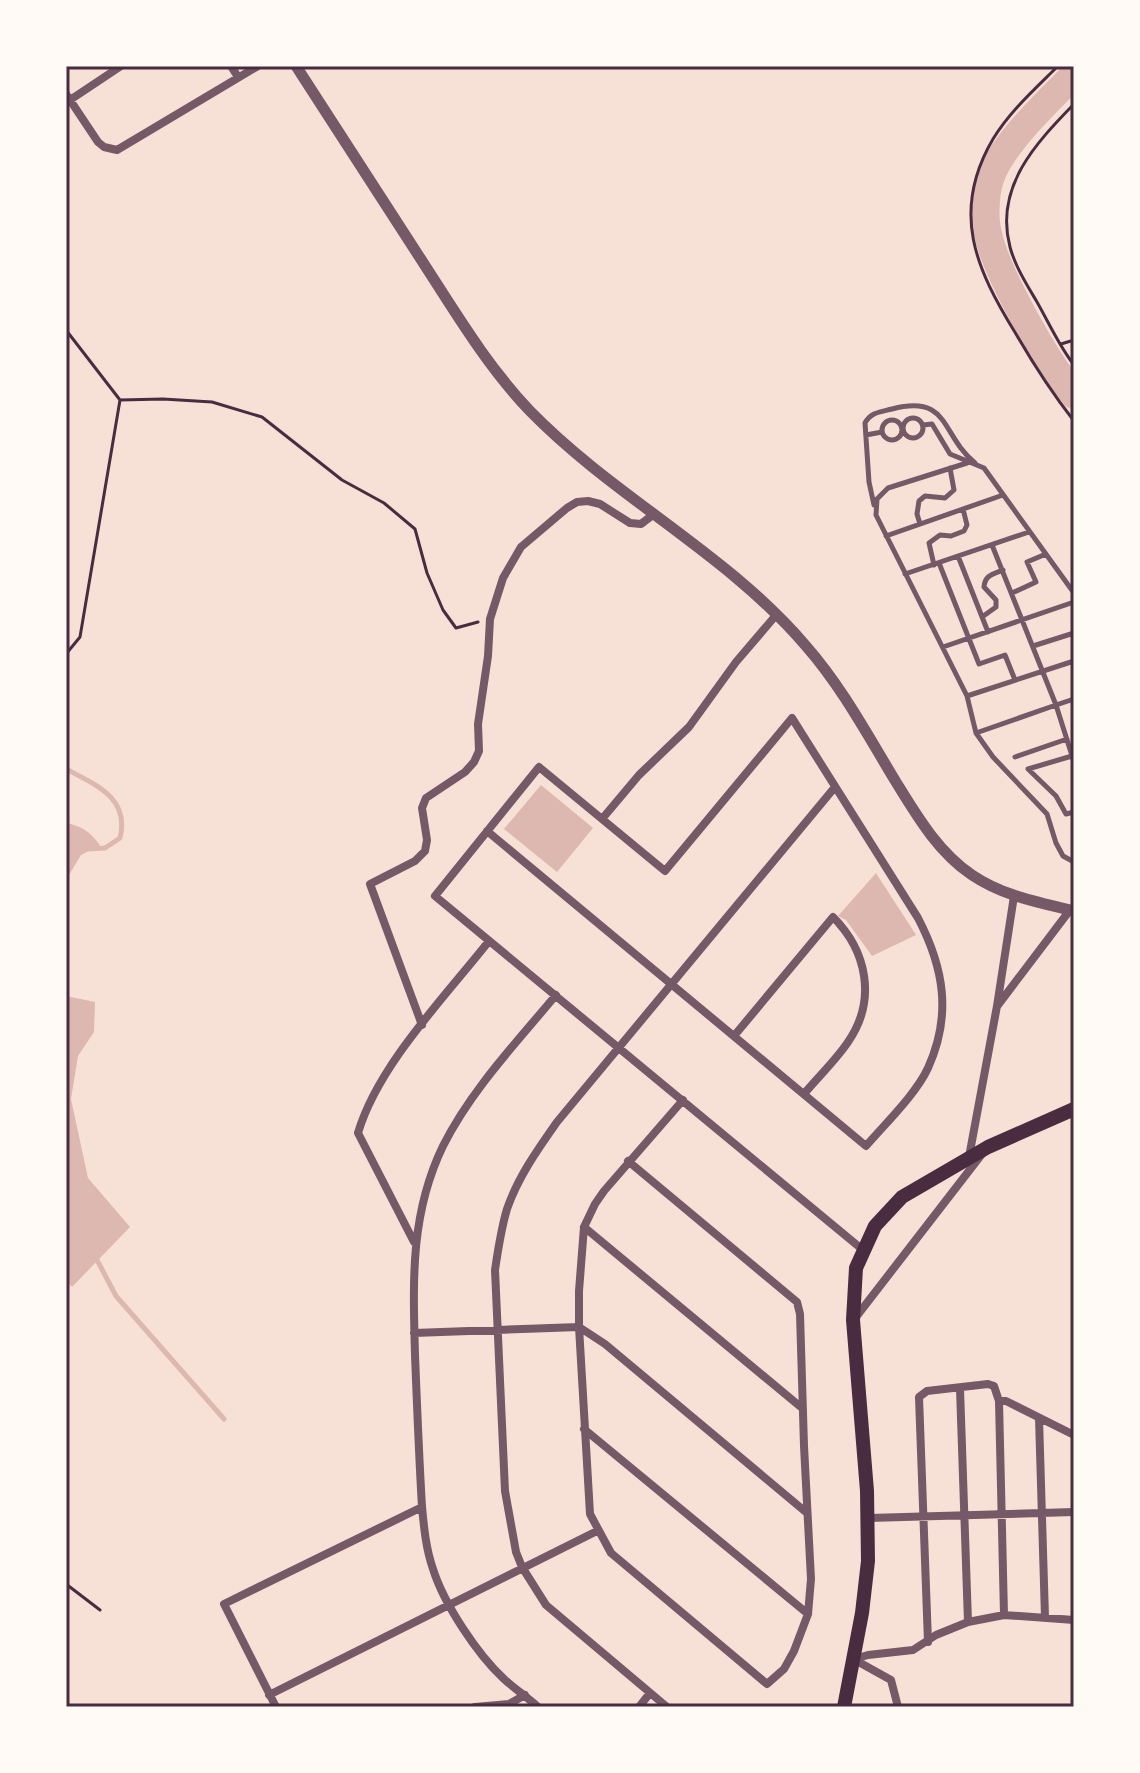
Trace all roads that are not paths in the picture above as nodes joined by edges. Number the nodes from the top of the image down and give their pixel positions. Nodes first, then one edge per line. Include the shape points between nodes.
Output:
1 (121, 66) edge
2 (231, 66) edge
3 (258, 66) edge
4 (296, 66) edge
5 (238, 77) junction
6 (68, 97) edge
7 (923, 425) junction
8 (903, 429) junction
9 (882, 432) junction
10 (866, 435) junction
11 (967, 463) junction
12 (975, 464) junction
13 (950, 468) junction
14 (1003, 495) junction
15 (875, 506) junction
16 (963, 509) junction
17 (654, 514) junction
18 (920, 524) junction
19 (1029, 532) junction
20 (886, 536) junction
21 (992, 545) junction
22 (1046, 554) junction
23 (958, 556) junction
24 (936, 564) junction
25 (1003, 570) junction
26 (905, 574) junction
27 (1012, 593) junction
28 (1074, 593) edge
29 (1074, 602) edge
30 (777, 614) junction
31 (982, 617) junction
32 (1023, 621) junction
33 (988, 632) junction
34 (1074, 633) edge
35 (969, 638) junction
36 (1033, 646) junction
37 (942, 647) junction
38 (1074, 661) edge
39 (1043, 671) junction
40 (1015, 680) junction
41 (967, 696) junction
42 (1074, 699) edge
43 (1056, 705) junction
44 (976, 733) junction
45 (1067, 739) junction
46 (1015, 757) dead end
47 (1073, 759) edge
48 (835, 787) junction
49 (1074, 812) edge
50 (602, 819) junction
51 (487, 831) junction
52 (1074, 862) edge
53 (1014, 896) junction
54 (1072, 910) edge
55 (489, 941) junction
56 (671, 984) junction
57 (556, 995) junction
58 (997, 1006) junction
59 (422, 1025) junction
60 (734, 1036) junction
61 (619, 1047) junction
62 (804, 1094) junction
63 (683, 1100) junction
64 (1074, 1109) edge
65 (988, 1147) junction
66 (969, 1157) junction
67 (628, 1161) junction
68 (584, 1227) junction
69 (414, 1242) junction
70 (863, 1250) junction
71 (853, 1320) junction
72 (579, 1327) junction
73 (498, 1329) junction
74 (414, 1333) junction
75 (960, 1389) junction
76 (999, 1401) junction
77 (802, 1408) junction
78 (1039, 1418) junction
79 (584, 1429) junction
80 (1074, 1435) edge
81 (422, 1507) junction
82 (1074, 1512) edge
83 (807, 1513) junction
84 (1042, 1513) junction
85 (1002, 1514) junction
86 (964, 1515) junction
87 (923, 1517) junction
88 (869, 1518) junction
89 (597, 1531) junction
90 (522, 1567) junction
91 (451, 1604) junction
92 (808, 1614) junction
93 (1004, 1615) junction
94 (1045, 1617) junction
95 (1074, 1620) edge
96 (968, 1622) junction
97 (928, 1642) junction
98 (854, 1659) junction
99 (650, 1693) junction
100 (269, 1695) junction
101 (525, 1695) junction
102 (509, 1705) edge
103 (276, 1707) edge
104 (475, 1707) edge
105 (538, 1707) edge
106 (639, 1707) edge
107 (667, 1707) edge
108 (844, 1707) edge
109 (898, 1707) edge

1 - 6 street
2 - 5 street
3 - 5 street
4 - 17 street via 504,382 566,444
5 - 6 street via 117,150 98,142
7 - 8 lane via 910,418
7 - 8 lane via 915,438
7 - 11 lane via 932,424 950,454
8 - 9 lane via 895,440
8 - 9 lane via 891,419
9 - 10 lane
10 - 12 lane via 865,423 874,413 920,404 937,413
10 - 15 lane
11 - 12 lane
11 - 13 lane
12 - 14 lane
13 - 15 lane via 888,488
13 - 18 lane via 954,490 950,496 919,501
14 - 16 lane
14 - 19 lane
15 - 20 lane
16 - 18 lane
16 - 24 lane via 964,531 929,543
17 - 30 street
17 - 59 street via 641,524 630,523 600,504 577,502 521,547 503,578 490,619 479,751 465,772 426,798 425,851 370,884
18 - 20 lane
19 - 21 lane
19 - 22 lane
20 - 26 lane
21 - 23 lane
21 - 25 lane
22 - 27 lane via 1027,562 1036,582
22 - 28 lane
23 - 24 lane
23 - 31 lane
24 - 26 lane
24 - 35 lane
25 - 27 lane
25 - 31 lane via 984,581 996,607
26 - 37 lane
27 - 32 lane
29 - 32 lane
30 - 50 street via 689,727
30 - 53 street via 837,686 941,848 972,875
31 - 33 lane
32 - 33 lane
32 - 36 lane
33 - 35 lane
34 - 36 lane
35 - 37 lane
35 - 40 lane via 979,664 1005,655
36 - 39 lane
37 - 41 lane
38 - 39 lane
39 - 40 lane
39 - 43 lane
40 - 41 lane
41 - 44 lane
42 - 43 lane
43 - 44 lane
43 - 45 lane
44 - 52 lane via 1047,814 1063,856
45 - 46 lane
45 - 47 lane
47 - 49 lane via 1028,769 1066,814
48 - 50 street via 792,718 665,871
48 - 56 street
48 - 62 street via 929,938 941,976 943,1012 928,1070 866,1146
50 - 51 street via 539,767
51 - 55 street via 435,896
51 - 56 street
53 - 54 street
53 - 58 street
54 - 58 street
55 - 57 street
55 - 59 street
56 - 60 street
56 - 61 street
57 - 61 street
57 - 69 street via 471,1101 444,1146
58 - 66 street
59 - 69 street via 372,1098 358,1133
60 - 62 street
60 - 62 street via 833,917 859,953 865,972 864,1005 849,1041
61 - 63 street
61 - 73 street via 527,1165 507,1208 495,1270
63 - 67 street
63 - 70 street
64 - 65 main road
65 - 66 main road
65 - 71 street
66 - 70 main road via 902,1197 875,1226
67 - 68 street
67 - 77 street via 797,1302
68 - 72 street
68 - 77 street
69 - 74 street
70 - 71 main road via 856,1268
71 - 88 main road
72 - 73 street
72 - 79 street
72 - 83 street
73 - 74 street
73 - 90 street via 505,1491
74 - 81 street
75 - 76 street via 993,1385
75 - 86 street
75 - 87 street via 927,1391 919,1397
76 - 78 street
76 - 85 street
77 - 83 street
78 - 80 street
78 - 84 street
79 - 89 street via 590,1514
79 - 92 street
81 - 91 street via 434,1572
81 - 100 street via 224,1604
82 - 84 street
83 - 92 street
84 - 85 street
84 - 94 street
85 - 86 street
85 - 93 street
86 - 87 street
86 - 96 street
87 - 88 street
87 - 97 street
88 - 98 main road
89 - 90 street
89 - 92 street via 611,1553 767,1684 784,1669
90 - 91 street
90 - 99 street via 555,1614
91 - 100 street
91 - 101 street via 480,1653
93 - 94 street
93 - 96 street
94 - 95 street
96 - 97 street
97 - 98 street via 913,1650
98 - 108 main road
98 - 109 street via 891,1680
99 - 106 street
99 - 107 street
100 - 103 street
101 - 102 street
101 - 105 street
102 - 104 street

